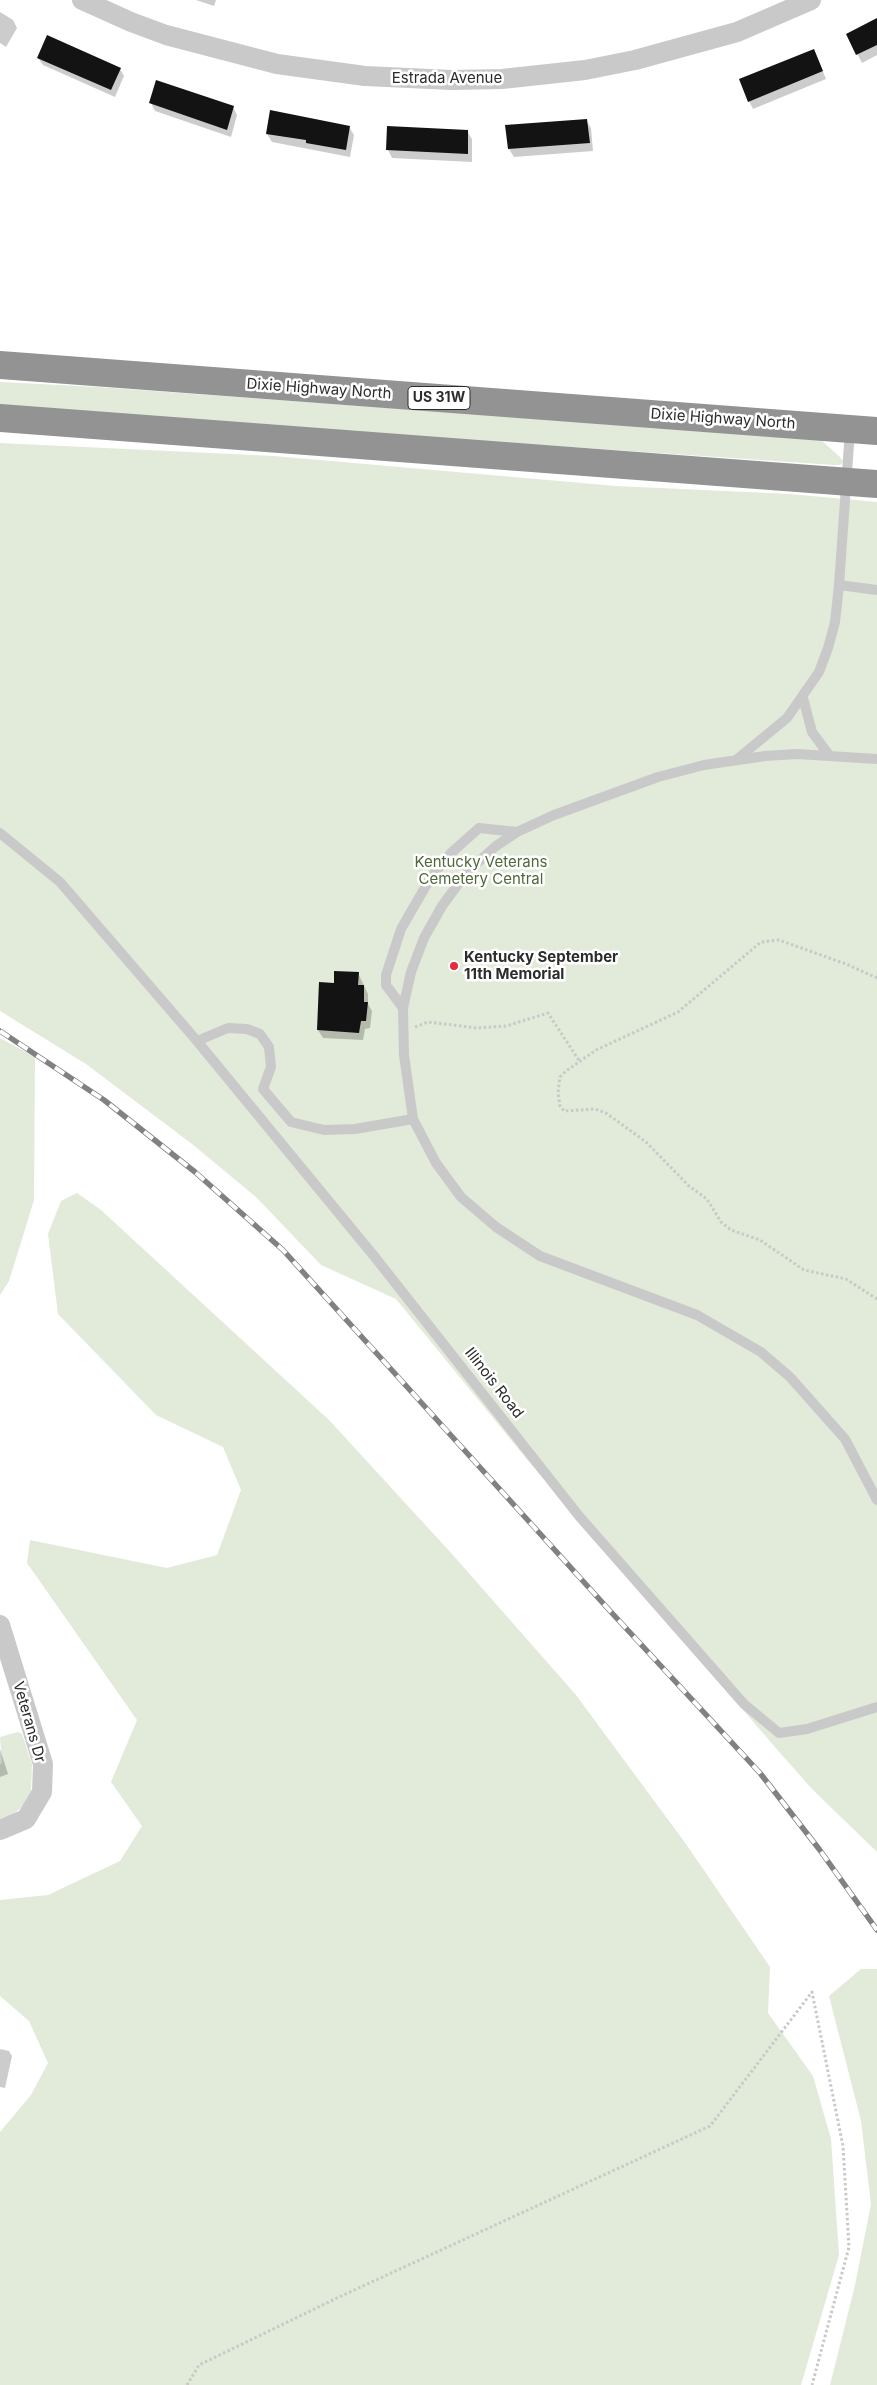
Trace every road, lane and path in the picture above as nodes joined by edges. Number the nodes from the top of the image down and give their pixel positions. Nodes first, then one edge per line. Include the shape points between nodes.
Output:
1 (82, 0) edge
2 (811, 0) edge
3 (0, 365) edge
4 (0, 418) edge
5 (850, 429) junction
6 (877, 431) edge
7 (847, 481) junction
8 (877, 484) edge
9 (839, 585) junction
10 (877, 590) edge
11 (803, 698) junction
12 (829, 755) junction
13 (875, 757) edge
14 (736, 760) junction
15 (517, 832) junction
16 (0, 833) edge
17 (877, 978) edge
18 (403, 1008) junction
19 (403, 1031) junction
20 (197, 1041) junction
21 (580, 1062) junction
22 (413, 1120) junction
23 (877, 1298) edge
24 (877, 1500) edge
25 (0, 1625) edge
26 (877, 1707) edge
27 (0, 1830) edge
28 (187, 2385) edge
29 (812, 2385) edge

1 - 2 street, Estrada Avenue via 166,35 277,64 365,76 452,80 502,79 585,70 635,60 737,32
3 - 5 highway, Dixie Highway North / US 31W
4 - 7 highway
5 - 6 highway, Dixie Highway North / US 31W
5 - 7 lane
7 - 8 highway
7 - 9 lane
9 - 10 lane
9 - 11 lane via 828,648 819,672
11 - 12 lane via 812,732
11 - 14 lane via 786,718
12 - 13 lane
12 - 14 lane via 798,754
14 - 15 lane via 658,777 554,814
15 - 18 lane via 467,872 442,906 424,938 411,972
15 - 18 lane via 479,828 451,853 431,877 401,929 386,974 386,985
16 - 20 lane, Illinois Road via 60,882
17 - 21 path via 779,940 761,942 678,1012 596,1050
18 - 19 lane
19 - 21 path via 428,1022 477,1028 506,1026 548,1013
19 - 22 lane
20 - 22 lane via 228,1028 247,1029 260,1034 269,1047 271,1067 263,1089 291,1122 324,1130 356,1129
20 - 26 lane, Illinois Road via 374,1256 579,1516 744,1704 779,1733 807,1729
21 - 23 path via 560,1077 558,1093 564,1111 595,1109 606,1112 646,1142 689,1186 707,1199 730,1230 760,1240 804,1270 846,1279
22 - 24 lane via 436,1163 461,1197 496,1227 540,1256 697,1315 761,1352 790,1377 845,1439
25 - 27 street, Veterans Dr via 43,1764 42,1792 26,1818
28 - 29 path via 199,2365 710,2126 812,1992 843,2146 849,2247

